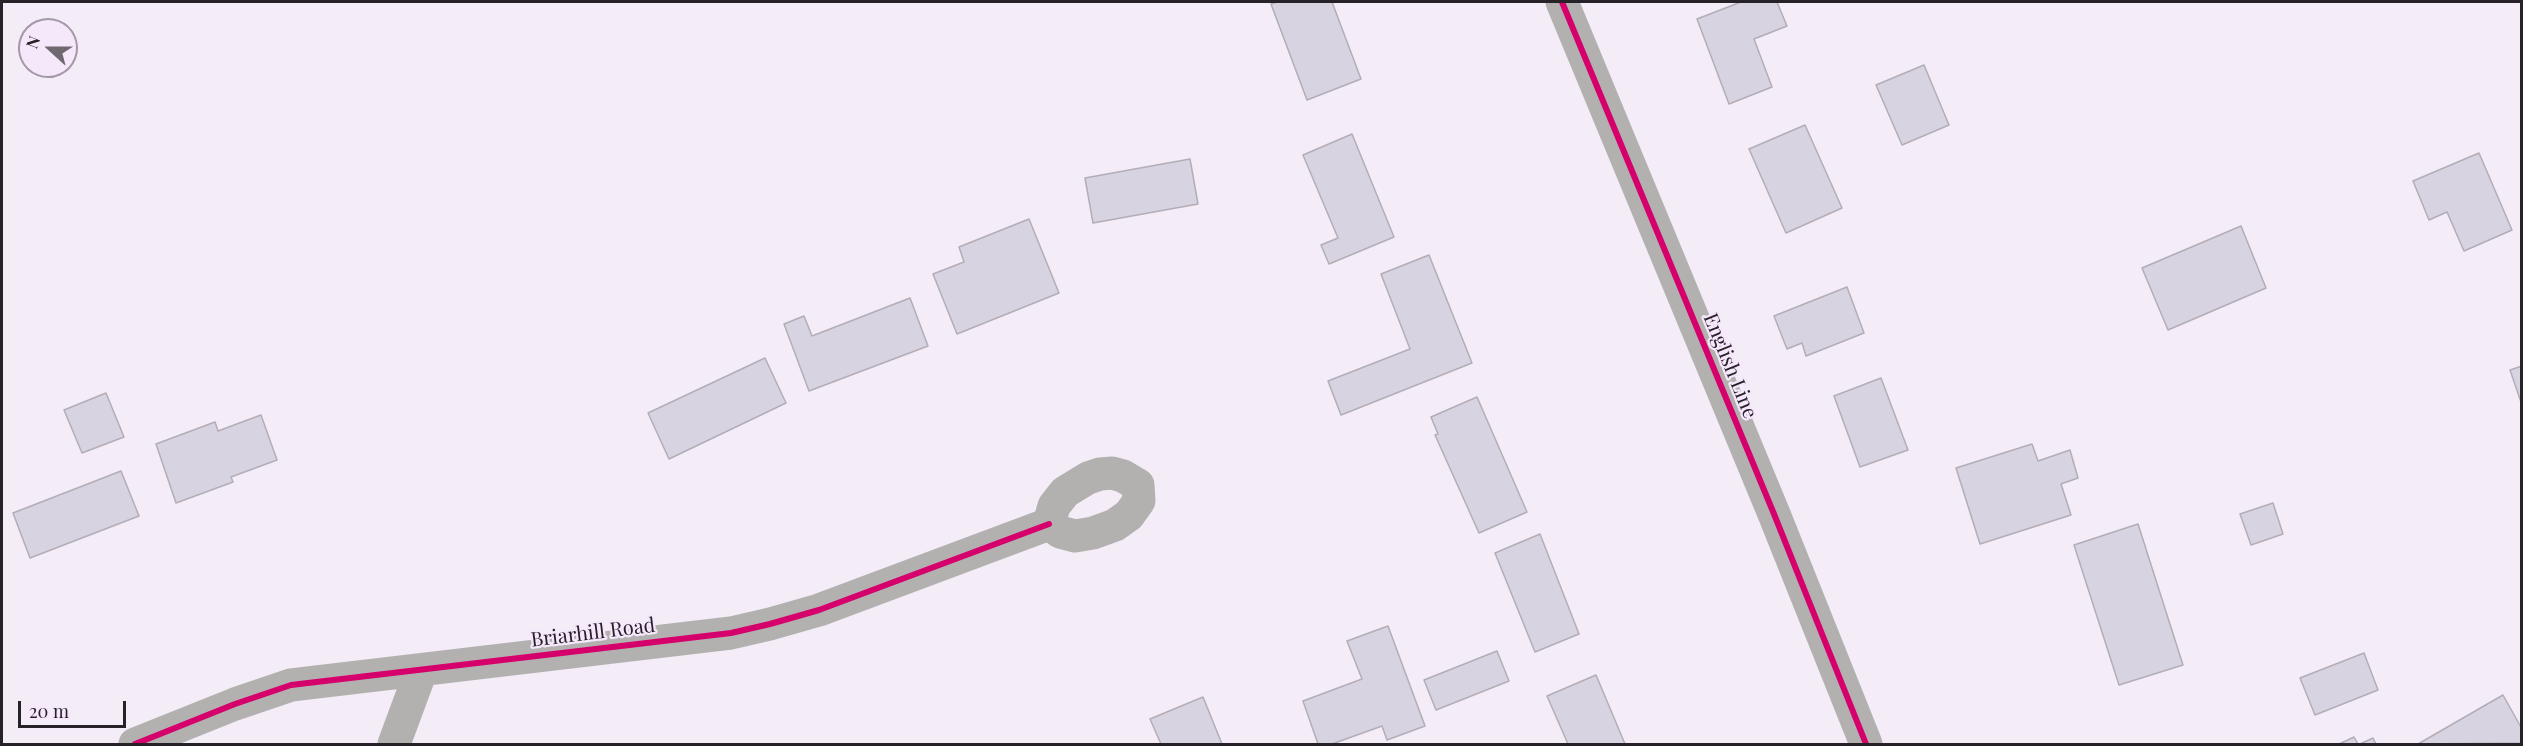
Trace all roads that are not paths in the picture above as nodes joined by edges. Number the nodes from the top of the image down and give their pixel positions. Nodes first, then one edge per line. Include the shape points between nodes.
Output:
1 (1562, 2) edge
2 (1049, 524) dead end
3 (421, 670) junction
4 (135, 744) edge
5 (394, 744) edge
6 (1866, 744) edge

1 - 6 street, English Line
2 - 3 street, Briarhill Road via 819,610 770,624 731,633
3 - 4 street, Briarhill Road via 291,685
3 - 5 street

